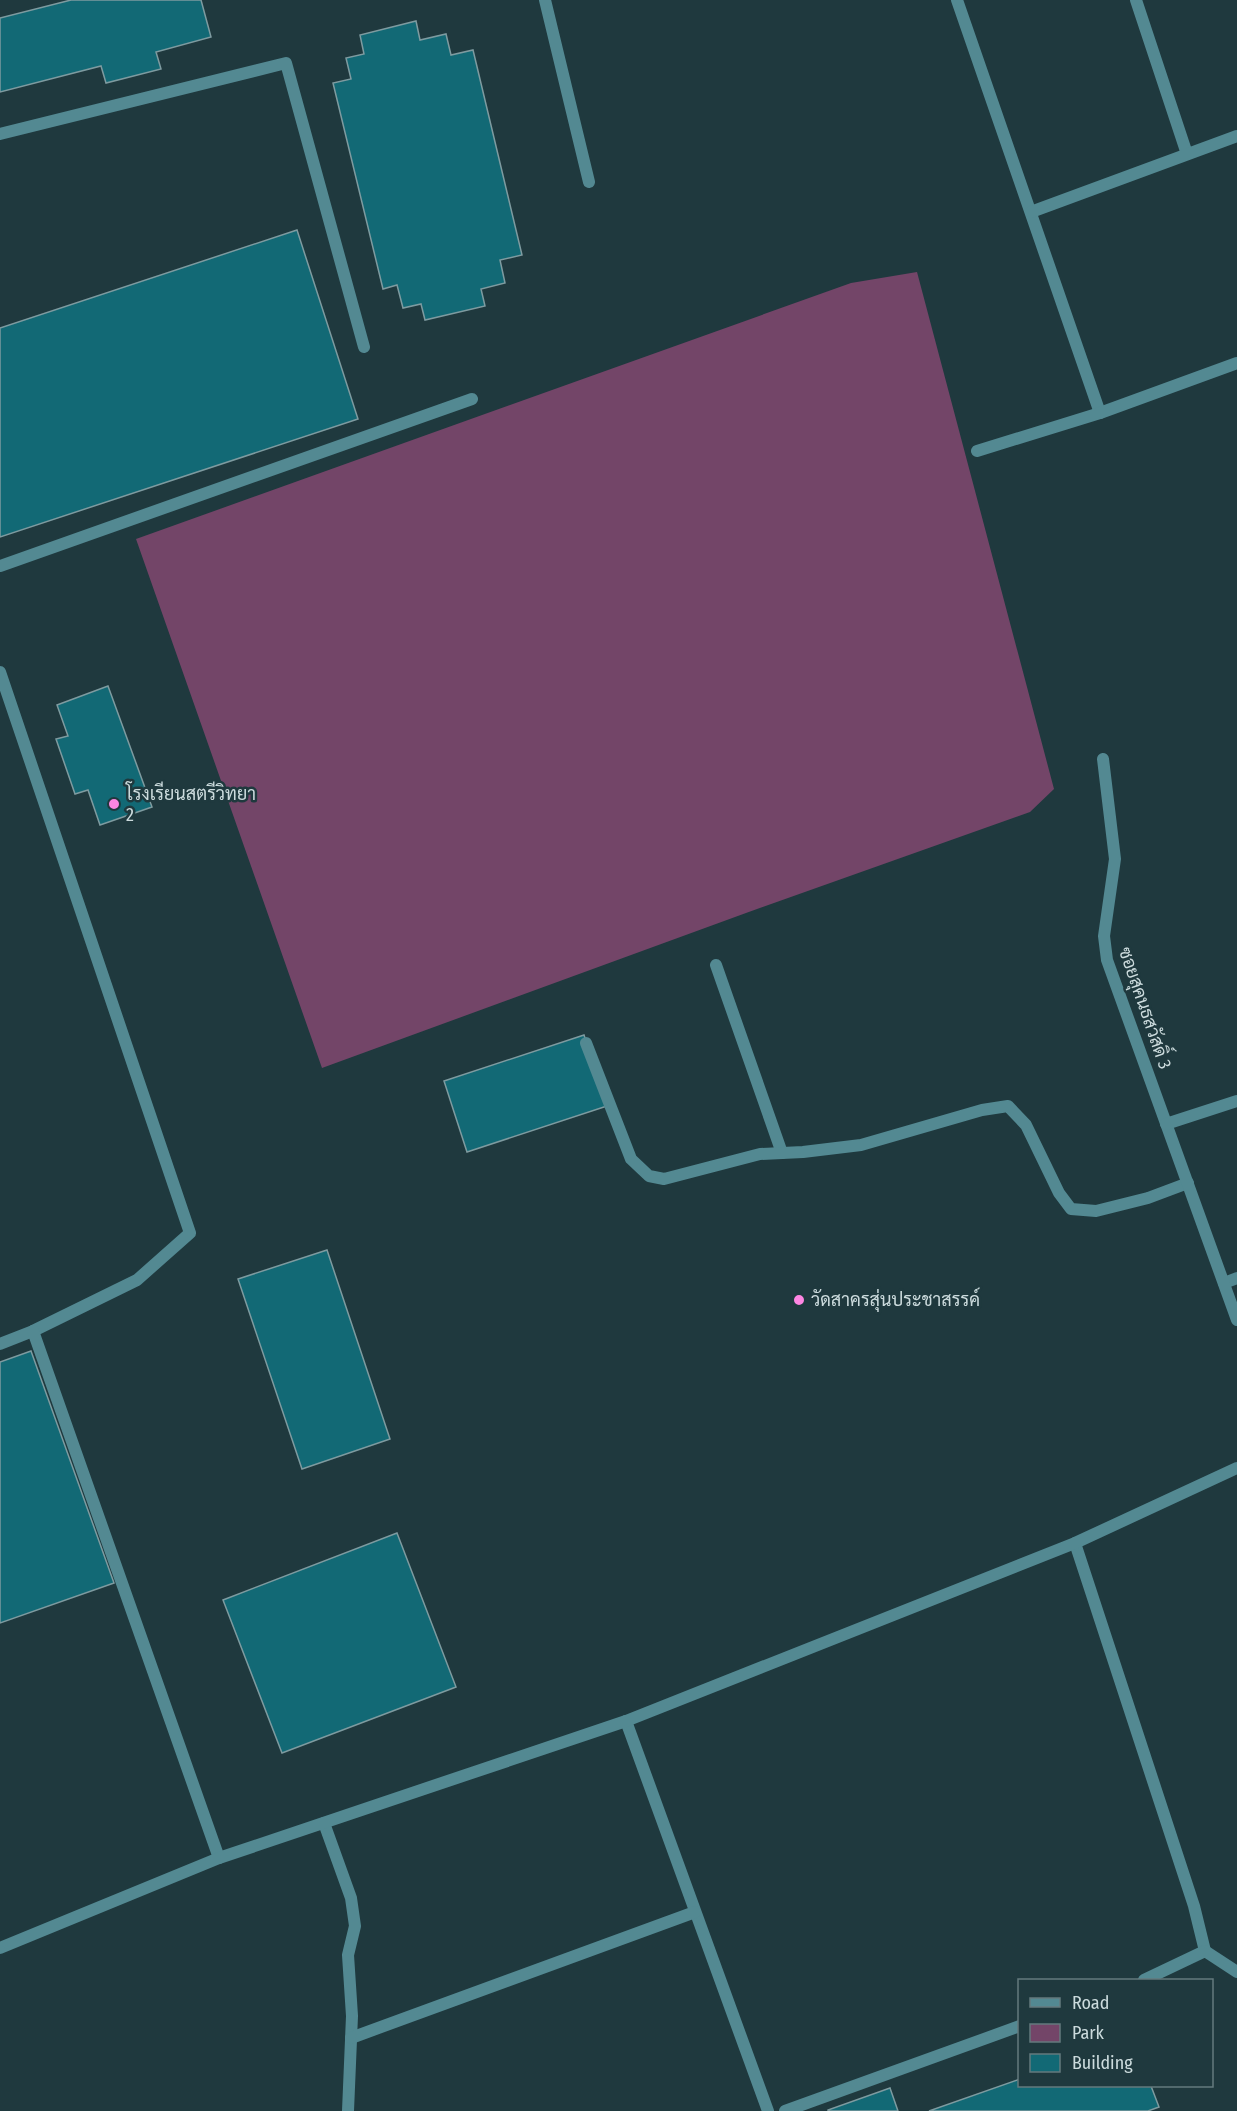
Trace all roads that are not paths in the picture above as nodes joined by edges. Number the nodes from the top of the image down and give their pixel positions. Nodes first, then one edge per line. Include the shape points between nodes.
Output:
1 (545, 0) edge
2 (957, 0) edge
3 (1136, 0) edge
4 (0, 134) edge
5 (1237, 136) edge
6 (1187, 154) junction
7 (589, 182) dead end
8 (1031, 212) junction
9 (364, 347) dead end
10 (1237, 363) edge
11 (472, 399) dead end
12 (1100, 413) junction
13 (977, 451) dead end
14 (0, 566) edge
15 (0, 672) edge
16 (1103, 759) dead end
17 (716, 965) dead end
18 (586, 1043) dead end
19 (1237, 1101) edge
20 (1166, 1124) junction
21 (782, 1153) junction
22 (1188, 1183) junction
23 (1237, 1278) edge
24 (1224, 1283) junction
25 (1237, 1320) edge
26 (33, 1331) junction
27 (0, 1344) edge
28 (1237, 1468) edge
29 (1075, 1543) junction
30 (626, 1721) junction
31 (324, 1823) junction
32 (219, 1858) junction
33 (695, 1912) junction
34 (0, 1948) edge
35 (1204, 1950) junction
36 (1237, 1972) edge
37 (1146, 1979) edge
38 (1018, 2027) edge
39 (351, 2038) junction
40 (348, 2111) edge
41 (768, 2111) edge
42 (785, 2111) edge

1 - 7 street
2 - 8 street
3 - 6 street
4 - 9 street via 286,63
5 - 6 street
6 - 8 street
8 - 12 street
10 - 12 street
11 - 14 street
12 - 13 street
15 - 26 street via 190,1233 137,1281
16 - 20 street, ซอยสุคนธสวัสดิ์ 3 via 1115,859 1104,936 1107,960
17 - 21 street
18 - 21 street via 631,1159 649,1176 664,1179 760,1154
19 - 20 street
20 - 22 street, ซอยสุคนธสวัสดิ์ 3
21 - 22 street via 861,1145 1008,1106 1026,1125 1059,1193 1071,1209 1096,1211
22 - 24 street, ซอยสุคนธสวัสดิ์ 3
23 - 24 street
24 - 25 street, ซอยสุคนธสวัสดิ์ 3
26 - 27 street
26 - 32 street
28 - 29 street
29 - 30 street
29 - 35 street via 1194,1906
30 - 31 street
30 - 33 street
31 - 32 street
31 - 39 street via 351,1898 355,1926 348,1955
32 - 34 street
33 - 39 street
33 - 41 street
35 - 36 street
35 - 37 street
38 - 42 street
39 - 40 street

